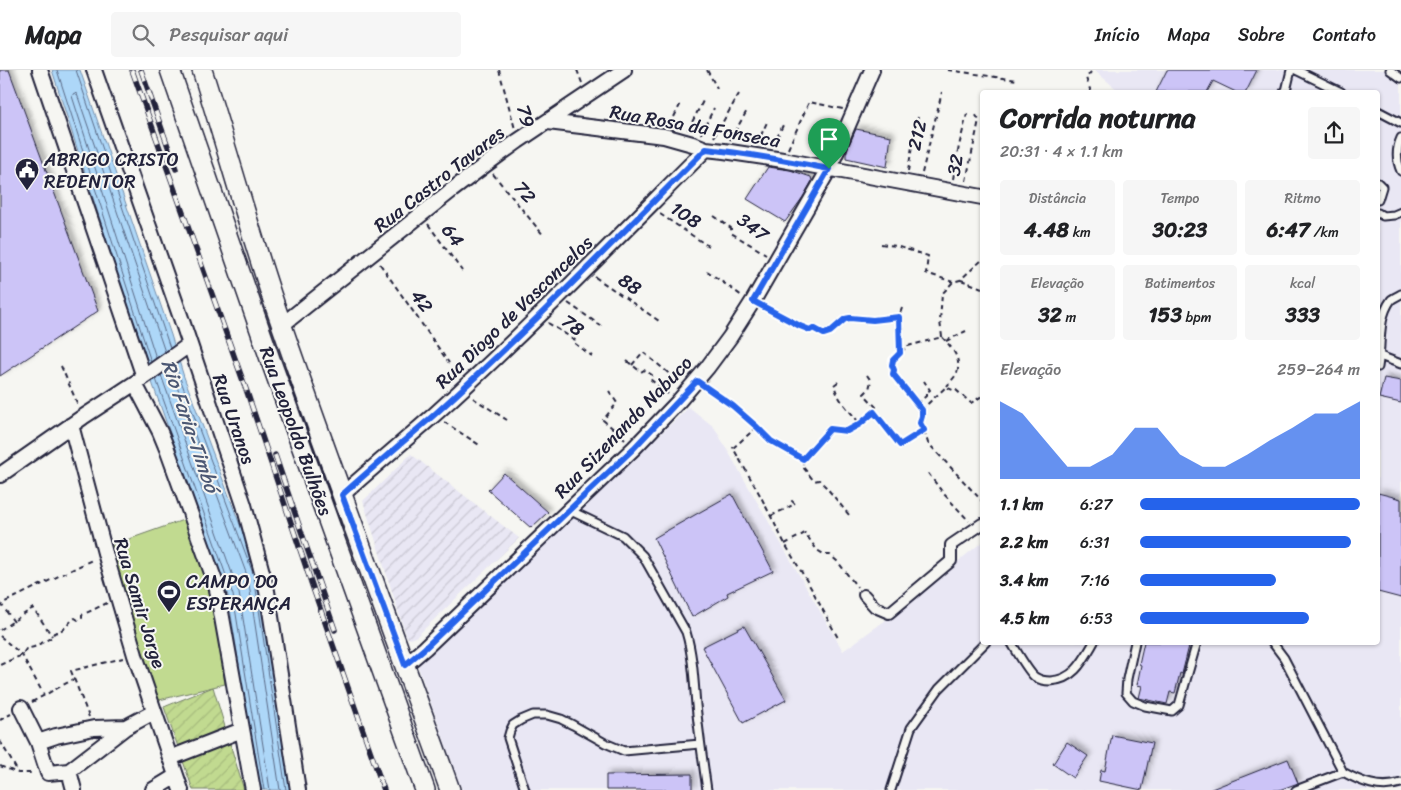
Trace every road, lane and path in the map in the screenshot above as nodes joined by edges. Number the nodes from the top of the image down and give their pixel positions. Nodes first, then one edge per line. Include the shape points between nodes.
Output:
1 (40, 70) edge
2 (94, 70) edge
3 (170, 70) edge
4 (202, 70) edge
5 (499, 70) edge
6 (624, 70) edge
7 (707, 70) edge
8 (872, 70) edge
9 (948, 70) edge
10 (1291, 70) edge
11 (1296, 70) edge
12 (1390, 70) edge
13 (1091, 72) dead end
14 (1401, 78) edge
15 (1017, 80) dead end
16 (717, 88) dead end
17 (1090, 90) edge
18 (1286, 90) edge
19 (1337, 90) edge
20 (942, 92) dead end
21 (739, 94) dead end
22 (703, 101) dead end
23 (680, 105) dead end
24 (714, 108) dead end
25 (748, 109) dead end
26 (854, 111) junction
27 (1380, 112) edge
28 (967, 114) dead end
29 (975, 114) dead end
30 (918, 116) dead end
31 (768, 120) dead end
32 (548, 122) junction
33 (784, 122) dead end
34 (1401, 123) edge
35 (664, 136) junction
36 (1401, 138) edge
37 (518, 141) junction
38 (682, 141) junction
39 (701, 147) junction
40 (724, 151) junction
41 (752, 155) junction
42 (768, 158) junction
43 (783, 160) junction
44 (485, 165) junction
45 (829, 169) junction
46 (1401, 171) edge
47 (912, 184) junction
48 (957, 192) junction
49 (980, 197) edge
50 (649, 206) junction
51 (1401, 212) edge
52 (421, 214) junction
53 (1380, 214) edge
54 (714, 216) dead end
55 (544, 236) dead end
56 (227, 237) junction
57 (880, 244) dead end
58 (708, 246) dead end
59 (373, 254) junction
60 (776, 261) junction
61 (980, 262) edge
62 (585, 270) junction
63 (462, 271) dead end
64 (707, 271) dead end
65 (960, 280) junction
66 (954, 282) junction
67 (980, 287) edge
68 (1401, 294) edge
69 (558, 296) junction
70 (752, 302) junction
71 (902, 308) dead end
72 (538, 316) junction
73 (899, 317) junction
74 (659, 321) dead end
75 (282, 325) junction
76 (601, 326) dead end
77 (966, 331) dead end
78 (942, 337) junction
79 (946, 341) junction
80 (184, 348) junction
81 (900, 353) junction
82 (592, 356) dead end
83 (1380, 356) joint
84 (627, 360) dead end
85 (449, 364) dead end
86 (1401, 364) edge
87 (632, 365) junction
88 (62, 366) dead end
89 (867, 375) dead end
90 (142, 378) junction
91 (924, 381) dead end
92 (838, 382) dead end
93 (693, 385) junction
94 (946, 387) junction
95 (460, 390) junction
96 (609, 391) dead end
97 (980, 397) edge
98 (678, 402) junction
99 (917, 404) junction
100 (922, 410) junction
101 (874, 412) junction
102 (434, 415) junction
103 (83, 417) junction
104 (507, 420) dead end
105 (860, 424) junction
106 (71, 425) junction
107 (757, 427) junction
108 (924, 430) junction
109 (481, 446) dead end
110 (634, 448) junction
111 (803, 459) junction
112 (928, 473) dead end
113 (0, 475) edge
114 (342, 495) junction
115 (789, 498) dead end
116 (980, 499) edge
117 (569, 510) junction
118 (849, 515) dead end
119 (771, 516) junction
120 (979, 526) edge
121 (785, 544) junction
122 (105, 553) junction
123 (864, 595) joint
124 (118, 597) junction
125 (14, 622) junction
126 (0, 630) edge
127 (0, 636) edge
128 (52, 637) junction
129 (838, 638) dead end
130 (983, 645) edge
131 (1013, 645) edge
132 (1092, 645) edge
133 (1134, 645) edge
134 (1196, 645) edge
135 (1274, 645) edge
136 (22, 655) junction
137 (135, 655) junction
138 (0, 665) edge
139 (405, 665) junction
140 (74, 679) junction
141 (44, 695) junction
142 (21, 708) junction
143 (154, 712) junction
144 (0, 720) edge
145 (94, 728) junction
146 (126, 728) junction
147 (242, 730) junction
148 (0, 741) edge
149 (38, 742) junction
150 (700, 744) junction
151 (170, 758) junction
152 (0, 766) edge
153 (69, 771) junction
154 (1343, 772) junction
155 (18, 773) junction
156 (48, 773) junction
157 (176, 776) junction
158 (1401, 783) edge
159 (74, 790) edge
160 (153, 790) edge
161 (181, 790) edge
162 (253, 790) edge
163 (298, 790) edge
164 (425, 790) edge
165 (450, 790) edge
166 (525, 790) edge
167 (708, 790) edge
168 (890, 790) edge
169 (1296, 790) edge

1 - 90 street
2 - 80 street, Rua Uranos
3 - 56 main road, Rua Leopoldo Bulhões
4 - 75 main road, Rua Leopoldo Bulhões
5 - 37 path, 79
6 - 32 street, Rua Castro Tavares
7 - 16 path
8 - 26 street, Rua Sizenando Nabuco
9 - 15 path
10 - 18 lane
11 - 19 lane
12 - 14 lane
13 - 17 path via 1086,78
20 - 47 path, 212
21 - 39 path
22 - 38 path
23 - 35 path
24 - 39 path
25 - 40 path
26 - 43 path via 809,102
26 - 45 street, Rua Sizenando Nabuco
27 - 34 lane
28 - 48 path via 959,146
29 - 48 path, 32 via 979,120
30 - 47 path
31 - 41 path
32 - 35 street, Rua Rosa da Fonseca
32 - 37 street, Rua Castro Tavares
33 - 42 path
35 - 38 street, Rua Rosa da Fonseca
36 - 46 lane via 1397,147 1397,163
37 - 44 street, Rua Castro Tavares
38 - 39 street, Rua Rosa da Fonseca
39 - 40 street, Rua Rosa da Fonseca
39 - 50 street, Rua Diogo de Vasconcelos
40 - 41 street, Rua Rosa da Fonseca
41 - 42 street, Rua Rosa da Fonseca
42 - 43 street, Rua Rosa da Fonseca
43 - 45 street, Rua Rosa da Fonseca
44 - 52 street, Rua Castro Tavares
44 - 55 path, 72
45 - 47 street, Rua Rosa da Fonseca
45 - 60 street, Rua Sizenando Nabuco
47 - 48 street, Rua Rosa da Fonseca
48 - 49 street, Rua Rosa da Fonseca
50 - 58 path, 108
50 - 62 street, Rua Diogo de Vasconcelos
51 - 53 lane
52 - 59 street, Rua Castro Tavares
52 - 63 path, 64
54 - 60 path, 347 via 731,228 731,233
56 - 75 main road via 267,314 273,322
56 - 164 main road, Rua Leopoldo Bulhões
57 - 66 path via 928,256 926,273
59 - 75 street, Rua Castro Tavares
59 - 85 path, 42
60 - 70 street, Rua Sizenando Nabuco
61 - 65 path
62 - 69 street, Rua Diogo de Vasconcelos
62 - 74 path, 88
64 - 70 path
65 - 66 path
65 - 67 path
66 - 78 path via 942,294
68 - 83 lane via 1392,299 1381,322
69 - 72 street, Rua Diogo de Vasconcelos
69 - 76 path
70 - 73 path via 824,334 845,319
70 - 93 street, Rua Sizenando Nabuco
71 - 73 path
72 - 82 path, 78 via 575,340 574,343
72 - 95 street, Rua Diogo de Vasconcelos
73 - 81 path
75 - 114 main road, Rua Leopoldo Bulhões
77 - 79 path
78 - 79 path
78 - 81 path via 908,346
79 - 94 path via 958,360 956,373
80 - 90 street
80 - 163 street, Rua Uranos via 244,505 267,591
81 - 99 path via 893,360 893,374
83 - 86 lane
84 - 87 path
87 - 93 path via 643,352
87 - 98 path via 652,375 650,379
88 - 103 path
89 - 101 path via 871,381 864,394 876,407
90 - 103 street
90 - 147 street via 216,584
91 - 99 path via 930,390
92 - 105 path via 834,385 836,393
93 - 98 street, Rua Sizenando Nabuco
93 - 107 path via 733,406
94 - 97 path via 956,390 971,403
94 - 100 path
95 - 102 street, Rua Diogo de Vasconcelos
95 - 104 path
96 - 110 path via 616,403 603,420
98 - 110 street, Rua Sizenando Nabuco
99 - 100 path
100 - 108 path via 920,423
101 - 105 path
101 - 108 path via 900,445
102 - 109 path
102 - 114 street, Rua Diogo de Vasconcelos
103 - 106 street
105 - 111 path via 847,431 830,429
106 - 113 street
106 - 122 street, Rua Samir Jorge
107 - 111 path via 771,441
107 - 119 path via 732,448
108 - 116 path via 928,443
110 - 117 street, Rua Sizenando Nabuco
111 - 118 path via 803,467 814,481 819,480
112 - 120 path via 943,493
114 - 139 main road, Rua Leopoldo Bulhões
115 - 119 path via 795,504
117 - 139 street, Rua Sizenando Nabuco
117 - 150 lane via 623,536 634,546 643,556 686,632 692,659
119 - 121 path
120 - 123 street via 951,545 951,561 889,614 875,607
121 - 123 path via 805,533 817,550 838,562
121 - 129 path
122 - 124 street, Rua Samir Jorge
122 - 125 path via 1,604
124 - 128 path via 82,615 82,619 75,618
124 - 137 street, Rua Samir Jorge
125 - 126 path
125 - 128 path via 33,608
127 - 136 path
128 - 136 path via 26,649
130 - 168 lane via 939,689 910,728
131 - 132 lane via 1034,677 1056,681 1069,676
133 - 134 lane via 1126,693 1132,701 1172,712 1179,705
135 - 154 lane
136 - 138 path
136 - 141 path
137 - 140 path via 71,671
137 - 143 street, Rua Samir Jorge
139 - 165 main road, Rua Leopoldo Bulhões
140 - 141 path
140 - 145 path
141 - 142 path
142 - 144 path
142 - 149 street
143 - 146 street
143 - 151 street, Rua Samir Jorge
145 - 146 street
145 - 149 street
146 - 153 street
147 - 151 street
147 - 162 street
148 - 155 path
149 - 156 street
150 - 166 lane via 624,751 560,719 526,717 513,725 508,738
150 - 167 lane
151 - 157 street, Rua Samir Jorge
152 - 155 path
153 - 156 street
153 - 159 street
154 - 158 lane via 1374,786
154 - 169 lane
155 - 156 path
157 - 160 street
157 - 161 street, Rua Samir Jorge

